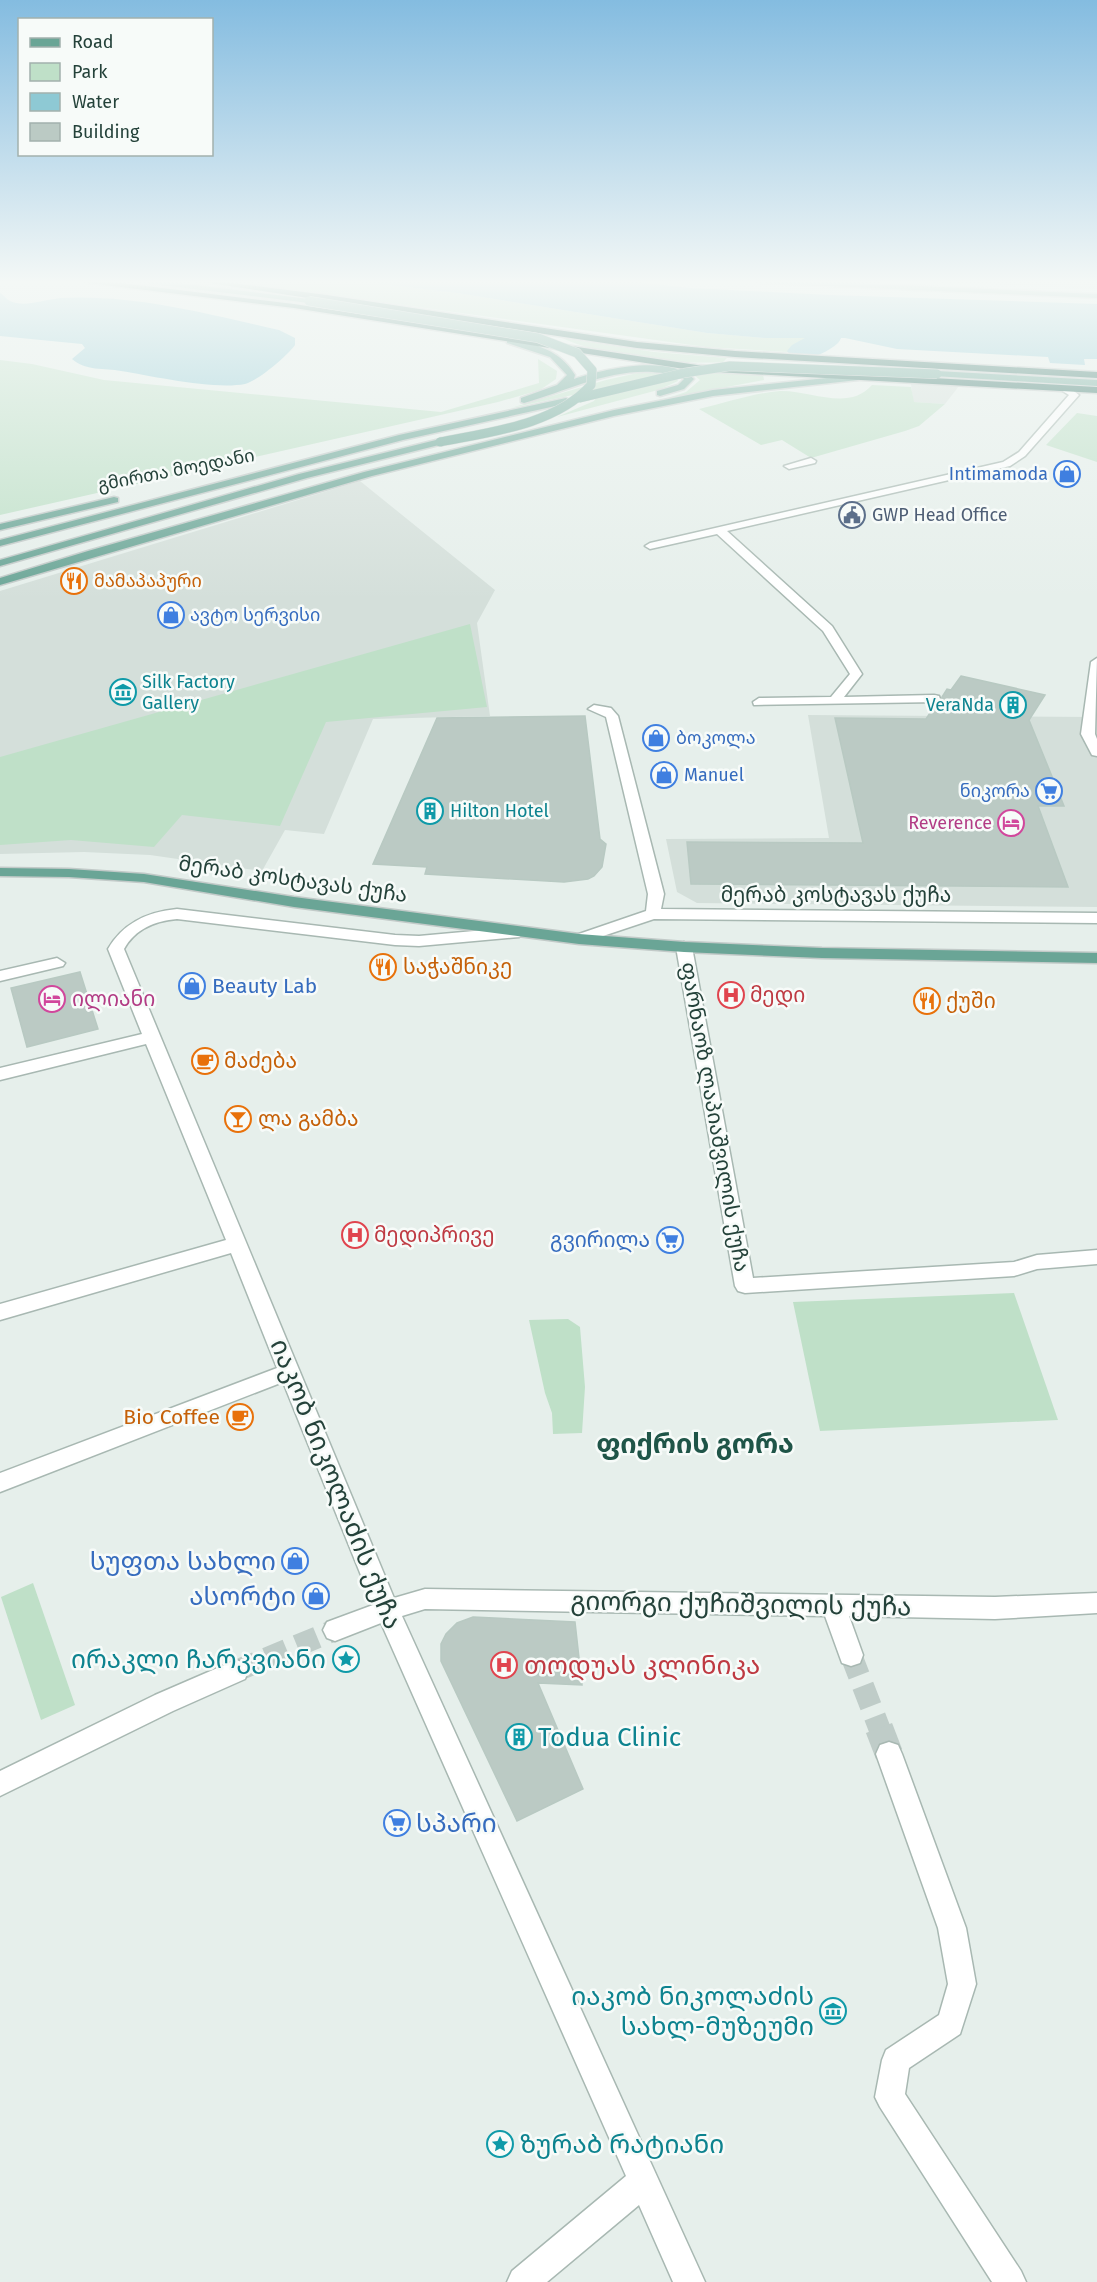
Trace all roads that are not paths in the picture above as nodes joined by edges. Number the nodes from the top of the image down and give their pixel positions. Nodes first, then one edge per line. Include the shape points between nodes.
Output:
1 (558, 387) edge
2 (591, 387) edge
3 (623, 387) edge
4 (679, 387) edge
5 (765, 387) edge
6 (1054, 387) edge
7 (1065, 388) junction
8 (1097, 390) edge
9 (559, 426) junction
10 (402, 437) junction
11 (811, 461) dead end
12 (789, 466) dead end
13 (278, 469) junction
14 (303, 476) junction
15 (146, 492) dead end
16 (298, 494) junction
17 (124, 498) dead end
18 (191, 517) junction
19 (0, 527) edge
20 (719, 530) junction
21 (0, 542) edge
22 (56, 546) junction
23 (650, 546) dead end
24 (93, 553) junction
25 (0, 562) edge
26 (0, 582) edge
27 (1097, 662) edge
28 (934, 699) dead end
29 (835, 700) junction
30 (759, 702) dead end
31 (594, 709) dead end
32 (1097, 752) edge
33 (0, 872) edge
34 (653, 914) junction
35 (414, 917) junction
36 (1097, 918) edge
37 (519, 932) junction
38 (579, 939) junction
39 (395, 940) junction
40 (684, 947) junction
41 (1097, 958) edge
42 (57, 963) dead end
43 (0, 976) edge
44 (152, 1037) junction
45 (0, 1074) edge
46 (237, 1244) junction
47 (1097, 1257) edge
48 (0, 1312) edge
49 (289, 1372) junction
50 (0, 1483) edge
51 (1097, 1603) edge
52 (833, 1605) junction
53 (387, 1610) junction
54 (335, 1630) tunnel mouth
55 (851, 1655) tunnel mouth
56 (236, 1671) tunnel mouth
57 (890, 1754) tunnel mouth
58 (0, 1784) edge
59 (642, 2182) junction
60 (523, 2282) edge
61 (688, 2282) edge
62 (1010, 2282) edge

1 - 10 main road
2 - 14 main road, bridge via 586,395 561,410 528,421
3 - 10 main road, bridge
4 - 9 main road
5 - 9 main road via 713,393
6 - 7 highway
7 - 8 highway
7 - 20 street via 1074,396 1022,454 1006,464
9 - 16 main road
10 - 13 main road
11 - 12 street
13 - 15 main road, გმირთა მოედანი
13 - 21 main road, გმირთა მოედანი
14 - 18 main road
14 - 22 main road
16 - 18 main road
16 - 24 main road
17 - 19 main road, გმირთა მოედანი
18 - 22 main road
18 - 24 main road
20 - 23 street
20 - 29 street via 828,630 856,674
22 - 25 main road
24 - 26 main road
27 - 32 street via 1088,734
28 - 29 street
29 - 30 street
31 - 34 street via 612,716 656,894
33 - 35 main road, მერაბ კოსტავას ქუჩა via 125,876
34 - 36 street, მერაბ კოსტავას ქუჩა
34 - 38 street, მერაბ კოსტავას ქუჩა
35 - 37 main road, მერაბ კოსტავას ქუჩა
35 - 39 street via 419,923 418,930
37 - 38 main road, მერაბ კოსტავას ქუჩა
37 - 39 street, იაკობ ნიკოლაძის ქუჩა
38 - 40 main road, მერაბ კოსტავას ქუჩა
39 - 44 street, იაკობ ნიკოლაძის ქუჩა via 200,916 170,914 151,919 132,929 116,949
40 - 41 main road, მერაბ კოსტავას ქუჩა
40 - 47 street, ფარნაოზ ლაპიაშვილის ქუჩა via 745,1286 1014,1269 1037,1262
42 - 43 street
44 - 45 street
44 - 46 street, იაკობ ნიკოლაძის ქუჩა
46 - 48 street
46 - 49 street, იაკობ ნიკოლაძის ქუჩა
49 - 50 street
49 - 53 street, იაკობ ნიკოლაძის ქუჩა
51 - 52 street, გიორგი ქუჩიშვილის ქუჩა via 995,1608
52 - 53 street, გიორგი ქუჩიშვილის ქუჩა via 424,1599
52 - 55 street
53 - 54 street, გიორგი ქუჩიშვილის ქუჩა
53 - 59 street, იაკობ ნიკოლაძის ქუჩა
56 - 58 street
57 - 62 street via 952,1928 962,1984 950,2024 896,2060 890,2097
59 - 60 street
59 - 61 street, იაკობ ნიკოლაძის ქუჩა

